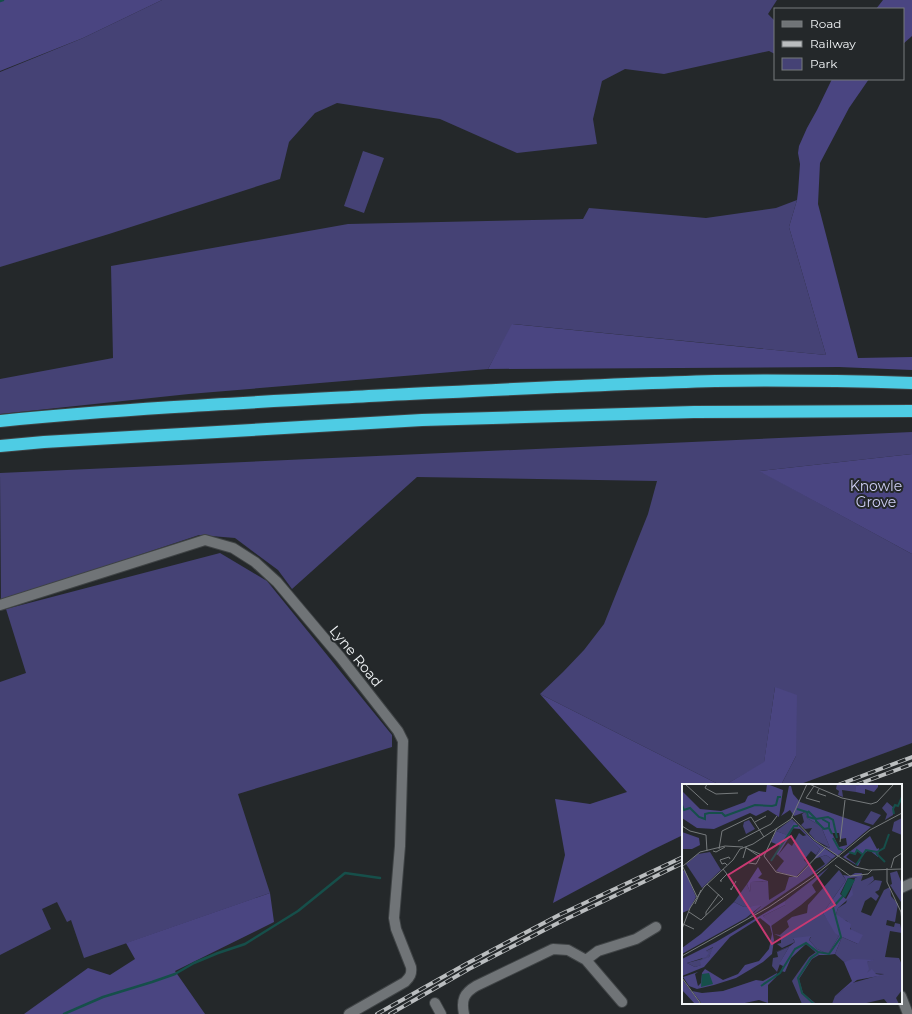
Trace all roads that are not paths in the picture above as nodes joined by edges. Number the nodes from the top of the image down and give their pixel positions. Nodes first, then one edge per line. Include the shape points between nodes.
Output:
1 (912, 383) edge
2 (912, 411) edge
3 (0, 421) edge
4 (0, 446) edge
5 (0, 605) edge
6 (912, 883) edge
7 (902, 888) edge
8 (656, 927) dead end
9 (586, 960) junction
10 (902, 999) edge
11 (622, 1002) dead end
12 (435, 1003) dead end
13 (349, 1014) edge
14 (441, 1014) edge
15 (464, 1014) edge
16 (908, 1014) edge

1 - 3 highway via 716,381 521,389 144,409
2 - 4 highway via 694,412 422,420
5 - 13 street, Lyne Road via 205,540 234,548 255,562 277,582 346,664 403,740 400,846 394,918 412,974 405,982
6 - 7 street
8 - 9 street via 636,939 598,951
9 - 11 street
9 - 15 street via 568,950 553,949 470,990 463,1001
10 - 16 street
12 - 14 street

